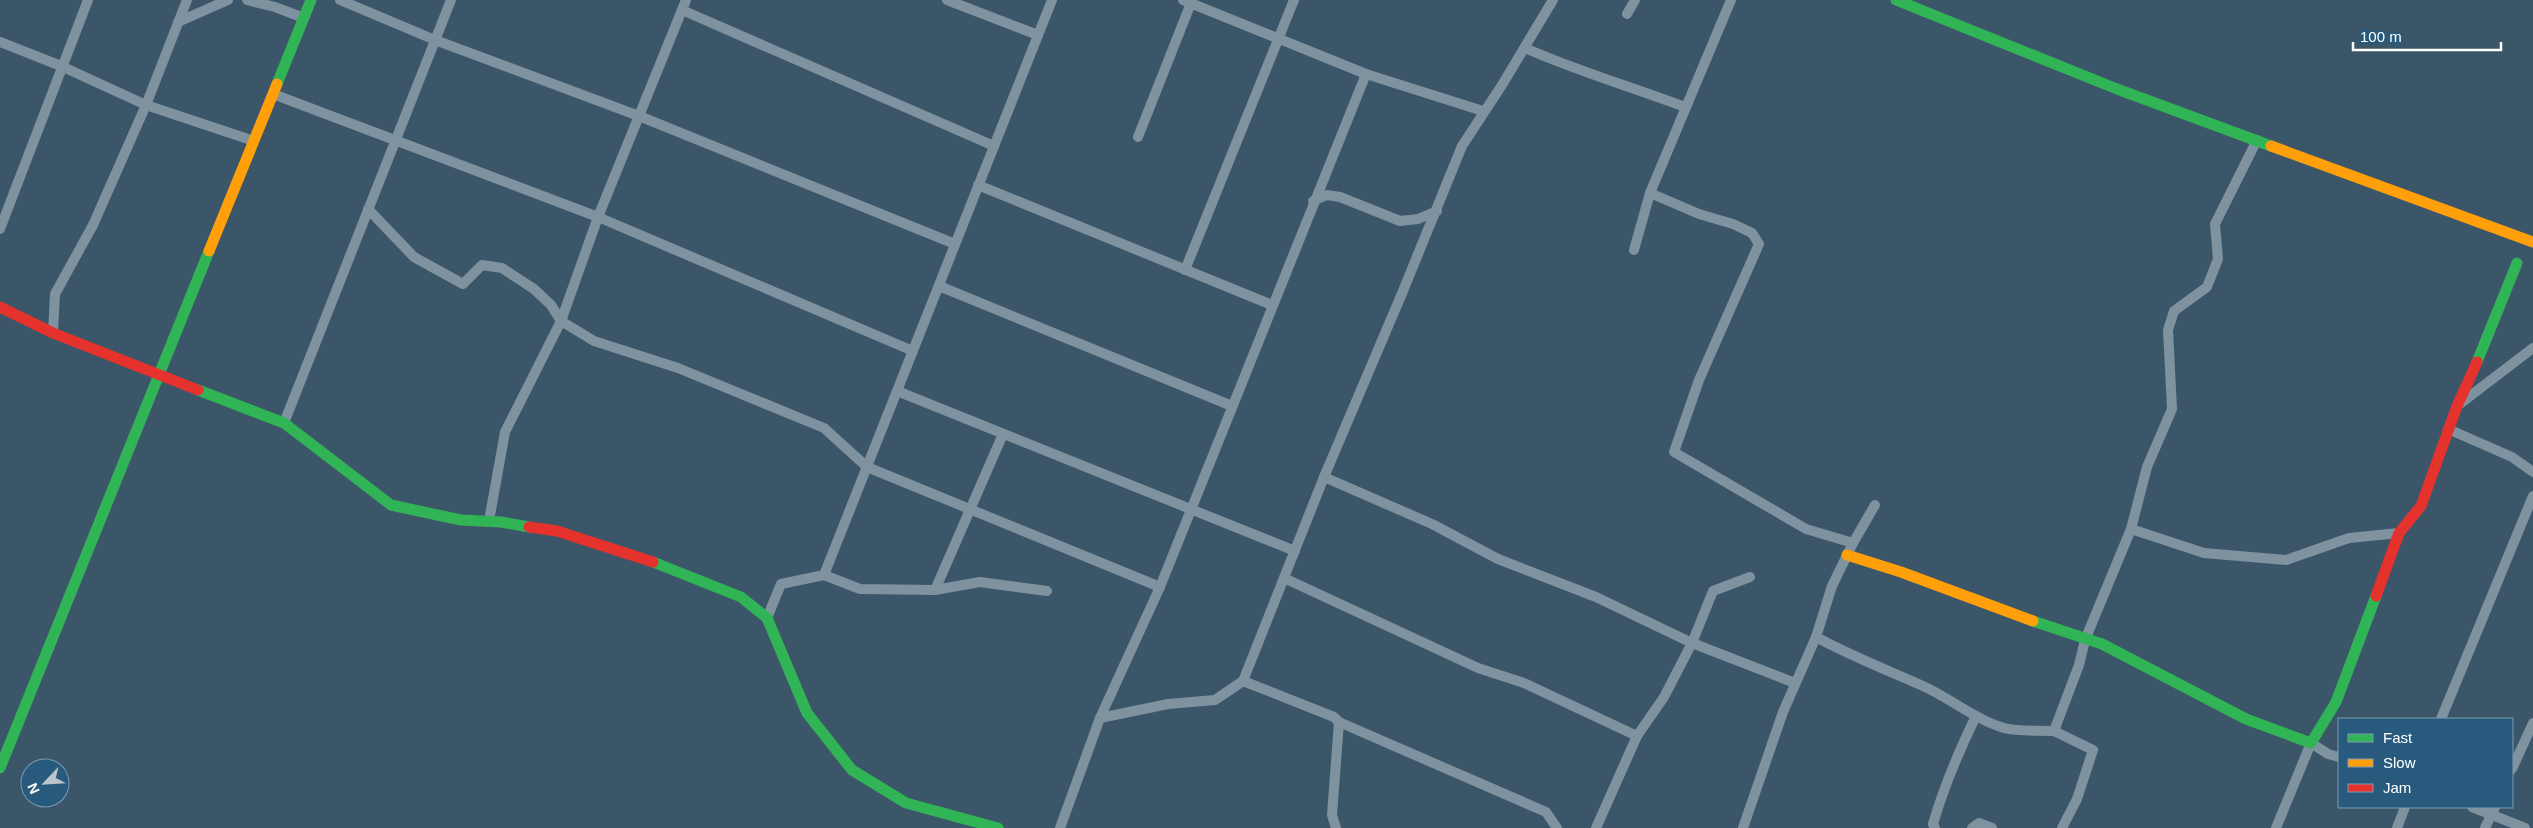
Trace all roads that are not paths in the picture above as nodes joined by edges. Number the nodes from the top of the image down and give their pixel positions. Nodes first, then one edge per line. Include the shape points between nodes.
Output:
1 (88, 0) edge
2 (187, 0) edge
3 (228, 0) edge
4 (247, 0) edge
5 (311, 0) edge
6 (340, 0) edge
7 (451, 0) edge
8 (686, 0) edge
9 (947, 0) edge
10 (1052, 0) edge
11 (1294, 0) edge
12 (1553, 0) edge
13 (1636, 0) edge
14 (1731, 0) edge
15 (1896, 0) edge
16 (1187, 2) edge
17 (273, 3) edge
18 (682, 10) junction
19 (1627, 14) dead end
20 (304, 18) junction
21 (178, 22) junction
22 (1038, 35) junction
23 (1278, 38) junction
24 (435, 40) junction
25 (0, 42) edge
26 (1525, 48) junction
27 (61, 66) junction
28 (1366, 74) junction
29 (273, 94) junction
30 (146, 105) junction
31 (1685, 107) junction
32 (1482, 111) junction
33 (639, 116) junction
34 (1138, 137) dead end
35 (2256, 140) junction
36 (254, 141) junction
37 (396, 142) junction
38 (994, 146) junction
39 (978, 185) junction
40 (1650, 193) junction
41 (1313, 201) junction
42 (368, 209) junction
43 (1436, 211) junction
44 (598, 217) junction
45 (0, 229) edge
46 (2533, 242) edge
47 (955, 244) junction
48 (1634, 250) dead end
49 (2518, 263) dead end
50 (1185, 270) junction
51 (938, 286) junction
52 (1272, 305) junction
53 (0, 307) edge
54 (561, 320) junction
55 (53, 333) junction
56 (2533, 348) edge
57 (913, 350) junction
58 (159, 375) junction
59 (897, 391) junction
60 (1232, 406) junction
61 (2456, 406) junction
62 (284, 423) junction
63 (2448, 429) junction
64 (1003, 434) junction
65 (867, 467) junction
66 (2533, 472) edge
67 (1324, 476) junction
68 (2533, 496) edge
69 (1875, 505) dead end
70 (970, 509) junction
71 (1191, 509) junction
72 (489, 521) junction
73 (2131, 529) junction
74 (2399, 533) junction
75 (1853, 542) junction
76 (1295, 551) junction
77 (1847, 555) junction
78 (824, 576) junction
79 (1750, 577) dead end
80 (1284, 578) junction
81 (1160, 587) junction
82 (935, 590) junction
83 (1047, 591) dead end
84 (767, 618) junction
85 (1816, 637) junction
86 (2085, 640) junction
87 (1692, 643) junction
88 (1243, 680) junction
89 (1795, 683) junction
90 (1976, 716) junction
91 (1100, 718) junction
92 (2441, 718) edge
93 (1339, 722) junction
94 (2533, 723) edge
95 (2054, 731) junction
96 (1637, 736) junction
97 (2311, 743) junction
98 (2338, 757) edge
99 (0, 768) edge
100 (2513, 768) edge
101 (2406, 808) edge
102 (2477, 808) edge
103 (2493, 811) edge
104 (998, 828) edge
105 (1060, 828) edge
106 (1336, 828) edge
107 (1556, 828) edge
108 (1596, 828) edge
109 (1743, 828) edge
110 (1935, 828) edge
111 (1972, 828) edge
112 (1992, 828) edge
113 (2062, 828) edge
114 (2276, 828) edge
115 (2397, 828) edge
116 (2485, 828) edge
117 (2525, 828) edge

1 - 27 street
2 - 21 street
3 - 21 street
4 - 17 street
5 - 20 street
6 - 24 street
7 - 24 street
8 - 18 street
9 - 22 street
10 - 22 street
11 - 23 street
12 - 26 street
13 - 19 street
14 - 31 street
15 - 35 street via 2117,89
16 - 23 street
16 - 34 street
17 - 20 street
18 - 33 street
18 - 38 street
20 - 29 street
21 - 30 street
22 - 38 street
23 - 28 street
23 - 50 street
24 - 33 street
24 - 37 street
25 - 27 street
26 - 31 street via 1568,67
26 - 32 street
27 - 30 street
27 - 45 street
28 - 32 street
28 - 41 street
29 - 36 street
29 - 37 street
30 - 36 street
30 - 55 street via 92,225 55,294
31 - 40 street
32 - 43 street via 1462,146
33 - 44 street
33 - 47 street
35 - 46 street
35 - 73 street via 2215,224 2218,259 2207,288 2174,312 2168,330 2172,408 2147,466
36 - 58 street
37 - 42 street
37 - 44 street
38 - 39 street
39 - 47 street
39 - 50 street
40 - 48 street
40 - 75 street via 1740,227 1752,233 1759,244 1699,380 1674,452 1806,529
41 - 43 street via 1327,195 1340,197 1400,221 1418,219
41 - 52 street
42 - 54 street via 414,257 463,284 482,265 502,268 534,289 551,304
42 - 62 street
43 - 67 street
44 - 54 street
44 - 57 street
47 - 51 street
49 - 61 street
50 - 52 street
51 - 57 street
51 - 60 street
52 - 60 street
53 - 55 street
54 - 65 street via 594,341 678,368 824,428
54 - 72 street via 505,432
55 - 58 street
56 - 61 street
57 - 59 street
58 - 62 street
58 - 99 street
59 - 64 street
59 - 65 street
60 - 71 street
61 - 63 street
62 - 72 street via 390,505 461,520
63 - 66 street via 2512,457
63 - 74 street via 2421,506
64 - 70 street
64 - 71 street
65 - 70 street
65 - 78 street
67 - 76 street
67 - 87 street via 1432,524 1498,559 1596,596
68 - 92 street
69 - 75 street
70 - 81 street
70 - 82 street
71 - 76 street
71 - 81 street
72 - 84 street via 557,531 630,553 741,597
73 - 74 street via 2204,553 2286,560 2349,538
73 - 86 street
74 - 97 street via 2336,702
75 - 77 street
76 - 80 street
77 - 85 street via 1832,586
77 - 86 street
78 - 82 street via 860,589
78 - 84 street via 782,584
79 - 87 street via 1713,591
80 - 88 street
80 - 96 street via 1478,668 1524,683
81 - 91 street
82 - 83 street via 980,582
84 - 104 street via 807,713 852,770 906,803
85 - 89 street
85 - 90 street via 1853,658 1924,686
86 - 95 street
86 - 97 street via 2125,654 2246,719
87 - 89 street
87 - 96 street via 1664,696
88 - 91 street via 1215,700 1168,704
88 - 93 street via 1334,717
89 - 109 street
90 - 95 street via 2005,728
90 - 110 street via 1954,760 1933,824
91 - 105 street
93 - 106 street via 1332,816
93 - 107 street via 1546,812
94 - 100 street
95 - 113 street via 2093,750 2077,799
96 - 108 street
97 - 98 street
97 - 114 street
101 - 115 street
102 - 103 street
103 - 116 street
103 - 117 street
111 - 112 street via 1980,823

